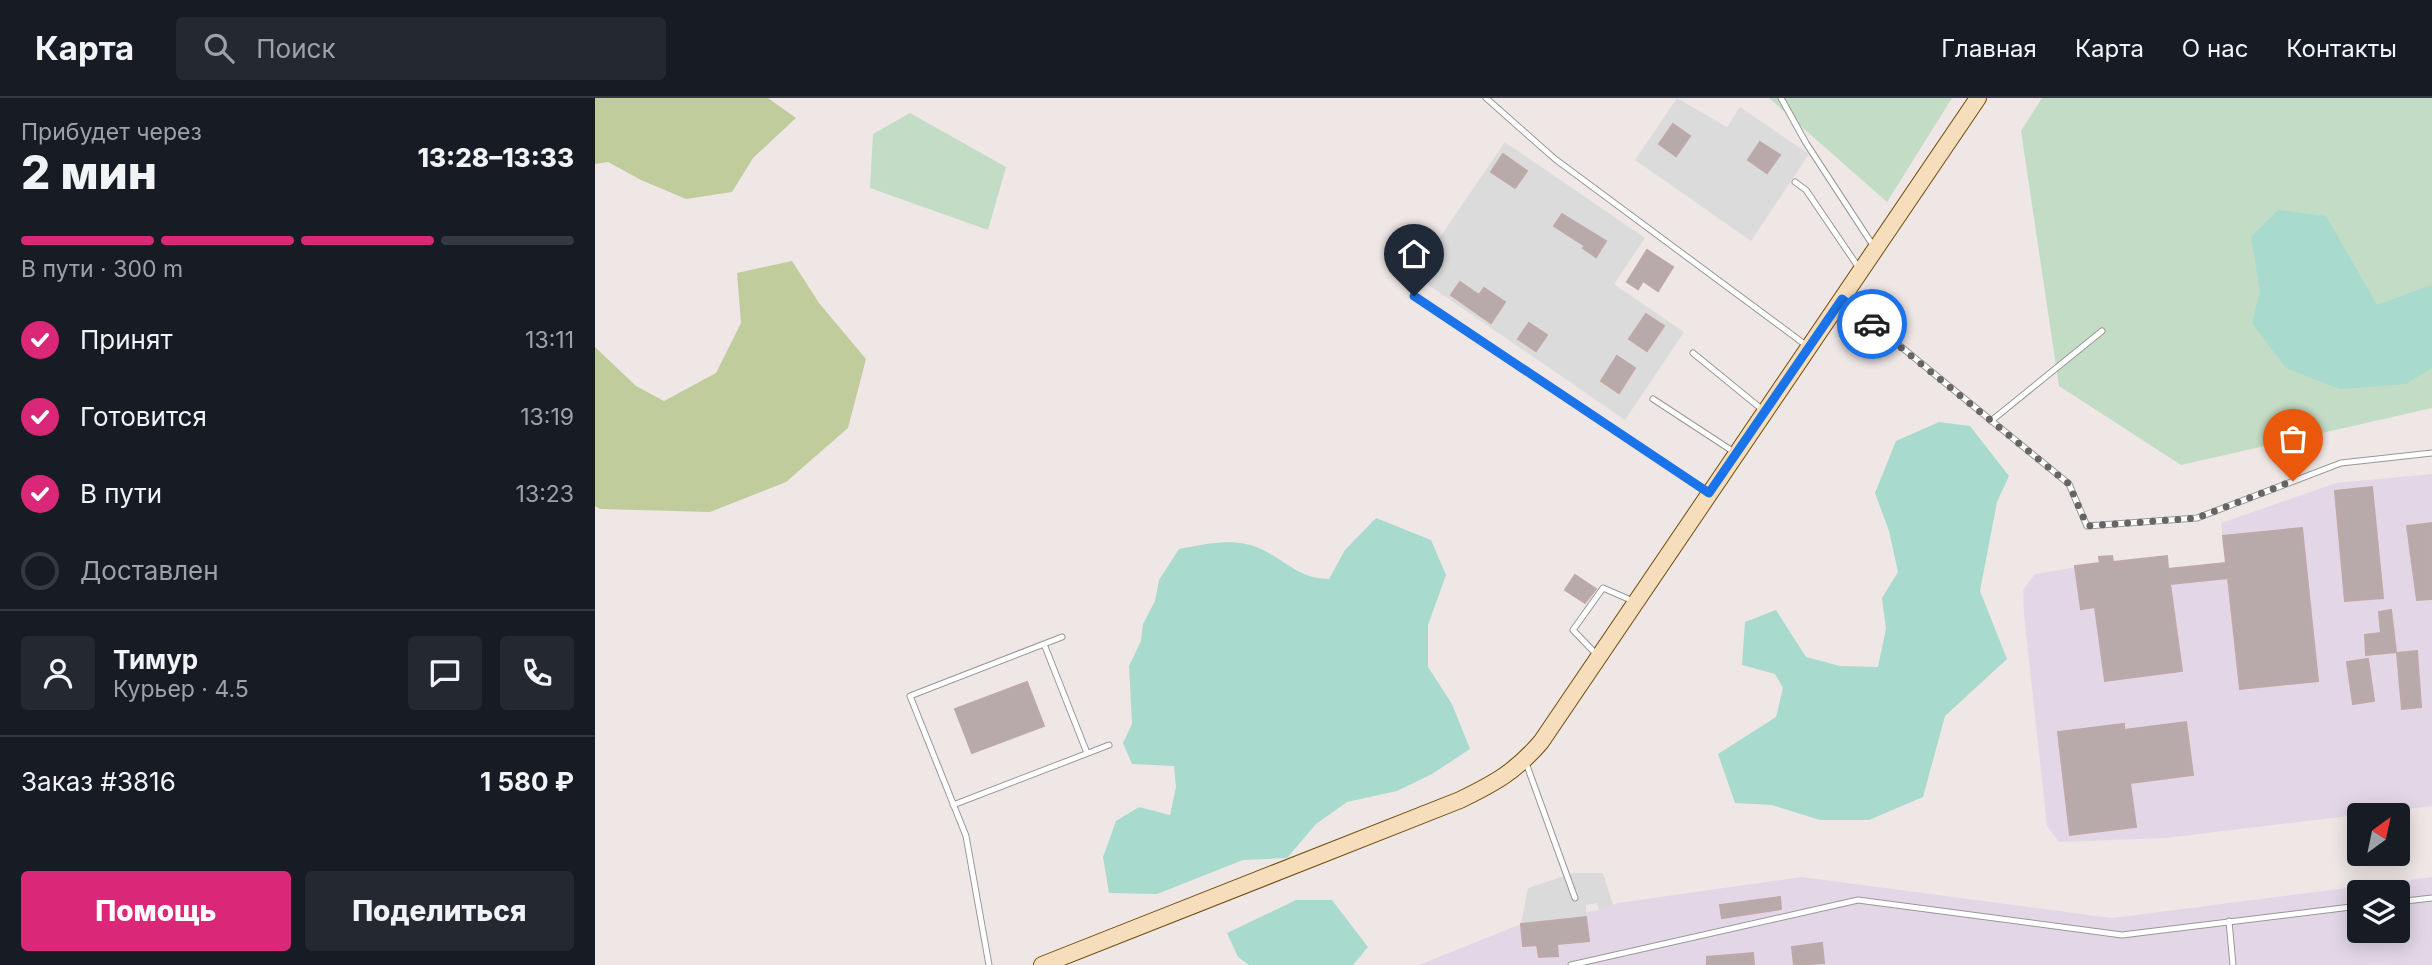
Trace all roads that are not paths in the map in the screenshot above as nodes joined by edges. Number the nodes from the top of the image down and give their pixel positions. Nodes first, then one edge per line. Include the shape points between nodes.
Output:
1 (1486, 98) edge
2 (1781, 98) edge
3 (1978, 98) edge
4 (1795, 182) dead end
5 (1876, 249) junction
6 (1861, 271) junction
7 (1414, 296) dead end
8 (1842, 299) junction
9 (2102, 331) dead end
10 (1809, 348) junction
11 (1693, 353) dead end
12 (1653, 399) dead end
13 (1765, 412) junction
14 (1991, 421) junction
15 (1737, 453) junction
16 (2432, 453) edge
17 (1709, 493) junction
18 (1636, 603) junction
19 (1062, 637) dead end
20 (1044, 644) junction
21 (1599, 656) junction
22 (1109, 745) dead end
23 (1087, 753) junction
24 (1525, 760) junction
25 (953, 805) junction
26 (1575, 898) dead end
27 (2432, 898) edge
28 (2410, 901) edge
29 (2347, 907) edge
30 (2228, 921) junction
31 (989, 965) edge
32 (1042, 965) edge
33 (1571, 965) edge
34 (2233, 965) edge

1 - 10 lane via 1555,159
2 - 5 lane
3 - 5 main road
4 - 6 lane via 1807,190
5 - 6 main road
6 - 8 main road
7 - 17 lane
8 - 10 main road
8 - 14 lane
9 - 14 lane
10 - 13 main road
11 - 13 lane
12 - 15 lane
13 - 15 main road
14 - 16 lane via 2069,484 2087,526 2197,518 2341,463
15 - 17 main road
17 - 18 main road
18 - 21 main road
18 - 21 lane via 1603,588 1573,630
19 - 20 lane
20 - 23 lane
20 - 25 lane via 909,696
21 - 24 main road
22 - 23 lane
23 - 25 lane
24 - 26 lane
24 - 32 main road via 1504,778 1460,800
25 - 31 lane via 966,836
27 - 28 lane
29 - 30 lane
30 - 33 lane via 2122,935 1858,900
30 - 34 lane

